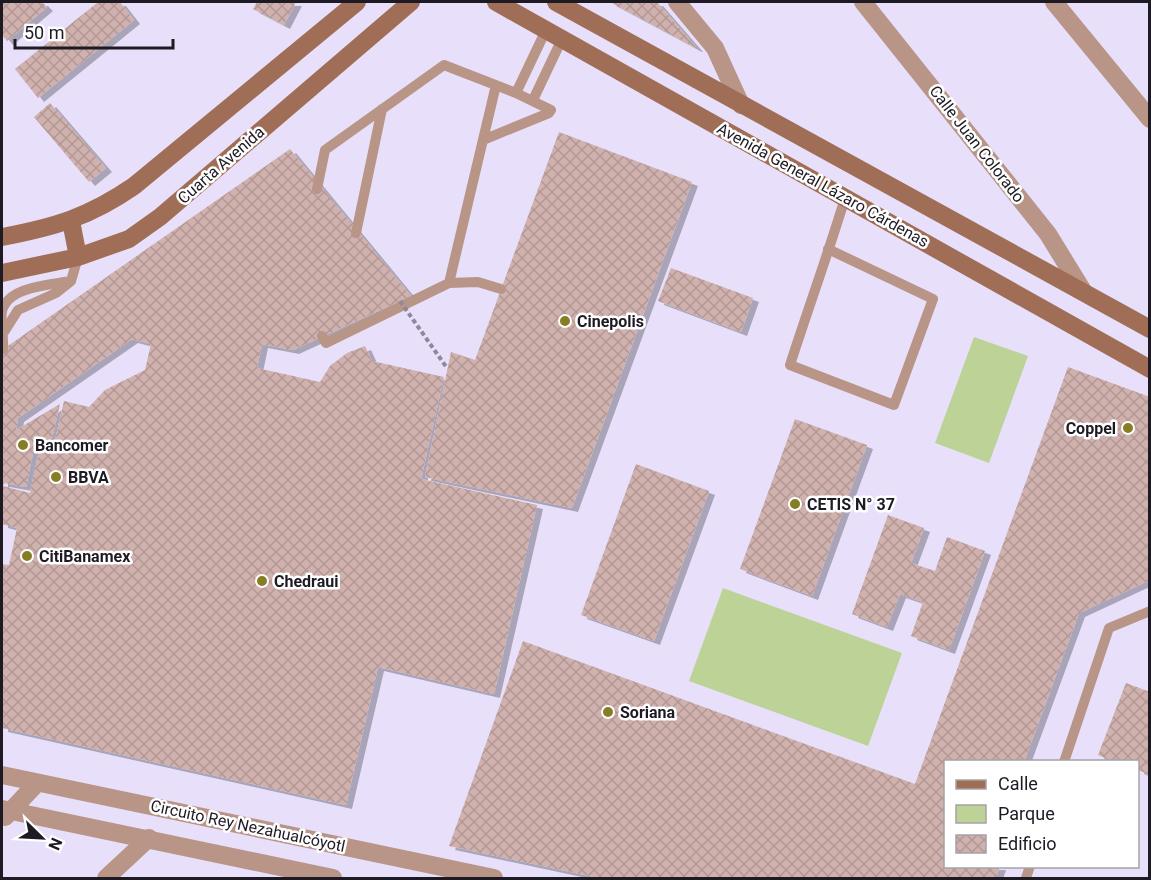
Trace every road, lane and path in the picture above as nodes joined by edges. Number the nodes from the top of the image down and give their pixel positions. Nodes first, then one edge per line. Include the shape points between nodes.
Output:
1 (357, 2) edge
2 (411, 2) edge
3 (496, 2) edge
4 (556, 2) edge
5 (677, 2) edge
6 (863, 2) edge
7 (1054, 2) edge
8 (554, 34) junction
9 (496, 85) junction
10 (516, 93) junction
11 (532, 100) junction
12 (741, 105) junction
13 (382, 109) junction
14 (1149, 119) edge
15 (483, 140) junction
16 (317, 189) dead end
17 (845, 198) junction
18 (71, 221) junction
19 (356, 233) dead end
20 (2, 237) edge
21 (828, 249) junction
22 (78, 257) junction
23 (2, 273) edge
24 (71, 280) junction
25 (448, 284) junction
26 (501, 289) dead end
27 (1083, 291) junction
28 (400, 301) dead end
29 (1149, 328) edge
30 (4, 332) junction
31 (322, 336) dead end
32 (3, 349) edge
33 (447, 368) dead end
34 (1149, 369) edge
35 (1149, 610) edge
36 (1065, 760) edge
37 (2, 775) edge
38 (37, 783) junction
39 (5, 813) edge
40 (149, 838) junction
41 (106, 879) edge
42 (333, 879) edge
43 (494, 879) edge

1 - 18 street via 134,186 103,208
2 - 22 street, Cuarta Avenida via 160,217 129,239
3 - 8 street, Avenida General Lázaro Cárdenas
4 - 12 street, Avenida General Lázaro Cárdenas
5 - 12 street via 715,48
6 - 27 street, Calle Juan Colorado via 1048,234
7 - 14 street
8 - 10 lane
8 - 11 lane
8 - 17 street, Avenida General Lázaro Cárdenas
9 - 10 lane
9 - 13 lane via 444,65
9 - 15 lane
10 - 11 lane
11 - 15 lane via 549,107 549,113
12 - 27 street, Avenida General Lázaro Cárdenas
13 - 16 lane via 325,150
13 - 19 lane
15 - 25 lane
17 - 21 lane
17 - 34 street, Avenida General Lázaro Cárdenas
18 - 20 street
18 - 22 street
21 - 21 lane via 790,365 894,405 933,298
22 - 23 street, Cuarta Avenida
22 - 24 lane
24 - 30 lane via 56,293 18,310
24 - 30 lane via 11,296 2,311
25 - 26 lane via 478,282
25 - 31 lane via 326,343
27 - 29 street, Avenida General Lázaro Cárdenas
28 - 33 path, bridge
30 - 32 lane
35 - 36 lane via 1108,628
37 - 38 street, Circuito Rey Nezahualcóyotl
38 - 39 street
38 - 43 street, Circuito Rey Nezahualcóyotl
39 - 40 street, Circuito Rey Nezahualcóyotl
40 - 41 street
40 - 42 street, Circuito Rey Nezahualcóyotl

